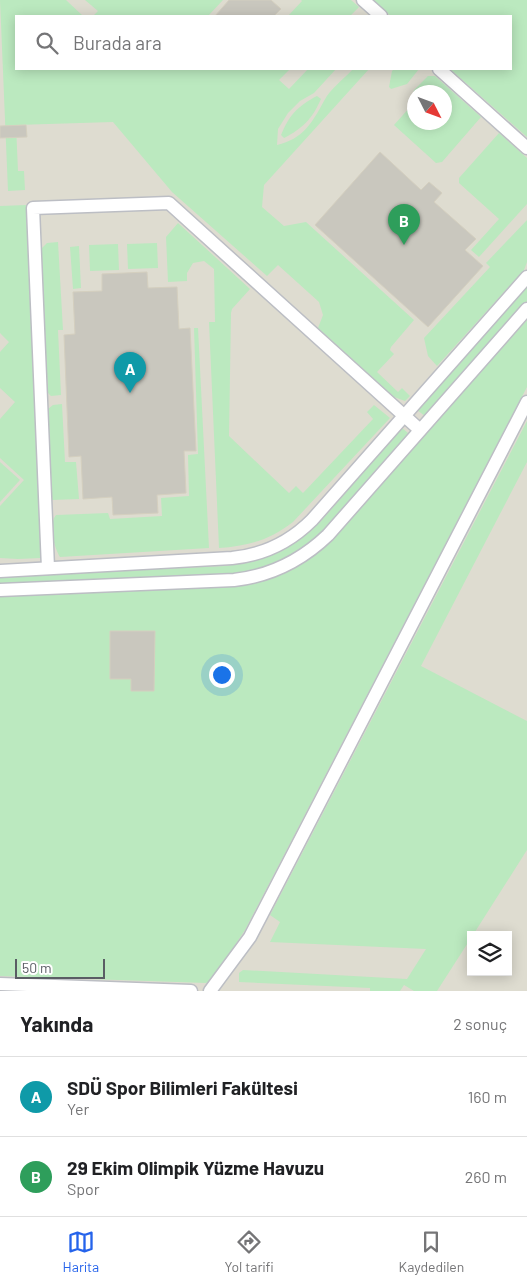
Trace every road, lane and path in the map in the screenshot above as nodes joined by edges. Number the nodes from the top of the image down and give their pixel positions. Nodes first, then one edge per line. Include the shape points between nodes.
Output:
1 (363, 0) edge
2 (380, 15) edge
3 (440, 70) edge
4 (527, 148) edge
5 (527, 277) edge
6 (527, 309) edge
7 (527, 402) edge
8 (404, 415) junction
9 (420, 430) junction
10 (48, 568) junction
11 (0, 571) edge
12 (0, 590) edge
13 (0, 984) edge
14 (191, 991) edge
15 (210, 991) edge

1 - 2 street
3 - 4 street
5 - 8 street
6 - 9 street
7 - 15 street via 250,937
8 - 9 street
8 - 10 street via 312,520 276,546 232,558
8 - 10 street via 169,203 33,208
9 - 12 street via 322,540 298,559 271,572 227,580
10 - 11 street
13 - 14 street

